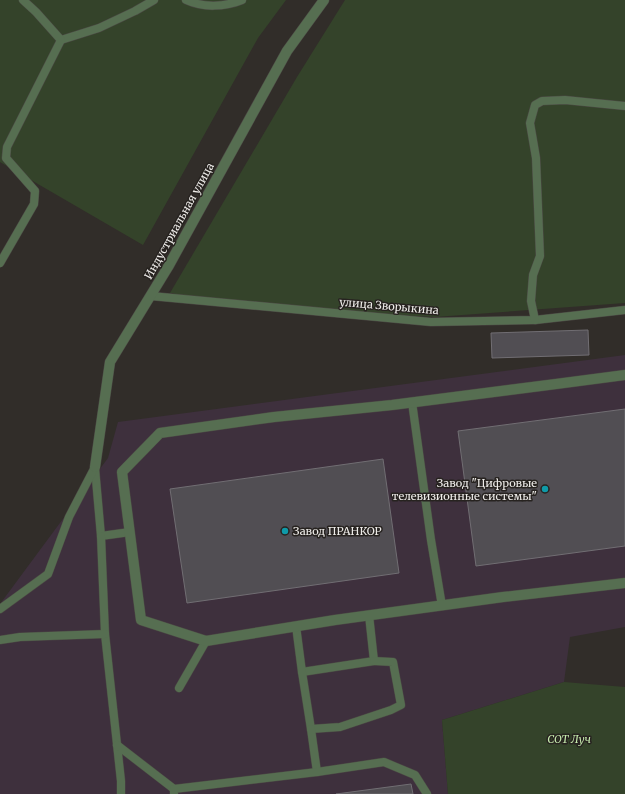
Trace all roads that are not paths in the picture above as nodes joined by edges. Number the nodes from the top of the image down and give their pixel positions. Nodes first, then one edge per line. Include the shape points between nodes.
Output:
1 (23, 0) edge
2 (154, 0) edge
3 (186, 0) edge
4 (242, 0) edge
5 (324, 0) edge
6 (61, 40) junction
7 (625, 106) edge
8 (0, 263) edge
9 (151, 296) junction
10 (625, 310) edge
11 (535, 320) junction
12 (625, 375) edge
13 (412, 402) junction
14 (95, 467) junction
15 (130, 532) junction
16 (101, 536) junction
17 (625, 582) edge
18 (442, 606) junction
19 (0, 609) edge
20 (369, 615) junction
21 (296, 626) junction
22 (105, 634) junction
23 (0, 640) edge
24 (206, 641) junction
25 (374, 662) junction
26 (302, 672) junction
27 (179, 688) dead end
28 (311, 729) junction
29 (117, 745) junction
30 (317, 772) junction
31 (174, 791) edge
32 (121, 794) edge
33 (428, 794) edge

1 - 6 lane
2 - 6 lane via 99,28
3 - 4 lane via 218,6
5 - 9 street, Индустриальная улица via 286,51
6 - 8 lane via 8,147 6,158 35,191 34,204
7 - 11 lane via 564,100 542,101 535,105 530,123 536,158 540,256 533,275 531,301
9 - 11 lane, улица Зворыкина via 431,322
9 - 14 street, Индустриальная улица via 110,362
10 - 11 lane, улица Зворыкина
12 - 13 street
13 - 15 street via 160,432 122,472
13 - 18 lane
14 - 16 lane
14 - 19 lane via 69,517 48,574
15 - 16 lane
15 - 24 street via 141,620
16 - 22 lane
17 - 18 street
18 - 20 street
20 - 21 street
20 - 25 lane
21 - 24 street
21 - 26 lane
22 - 23 lane
22 - 29 lane
24 - 27 lane
25 - 26 lane
25 - 28 lane via 393,662 401,705 340,727
26 - 28 lane
28 - 30 lane
29 - 31 lane
29 - 32 lane
30 - 31 lane
30 - 33 lane via 384,762 415,775

